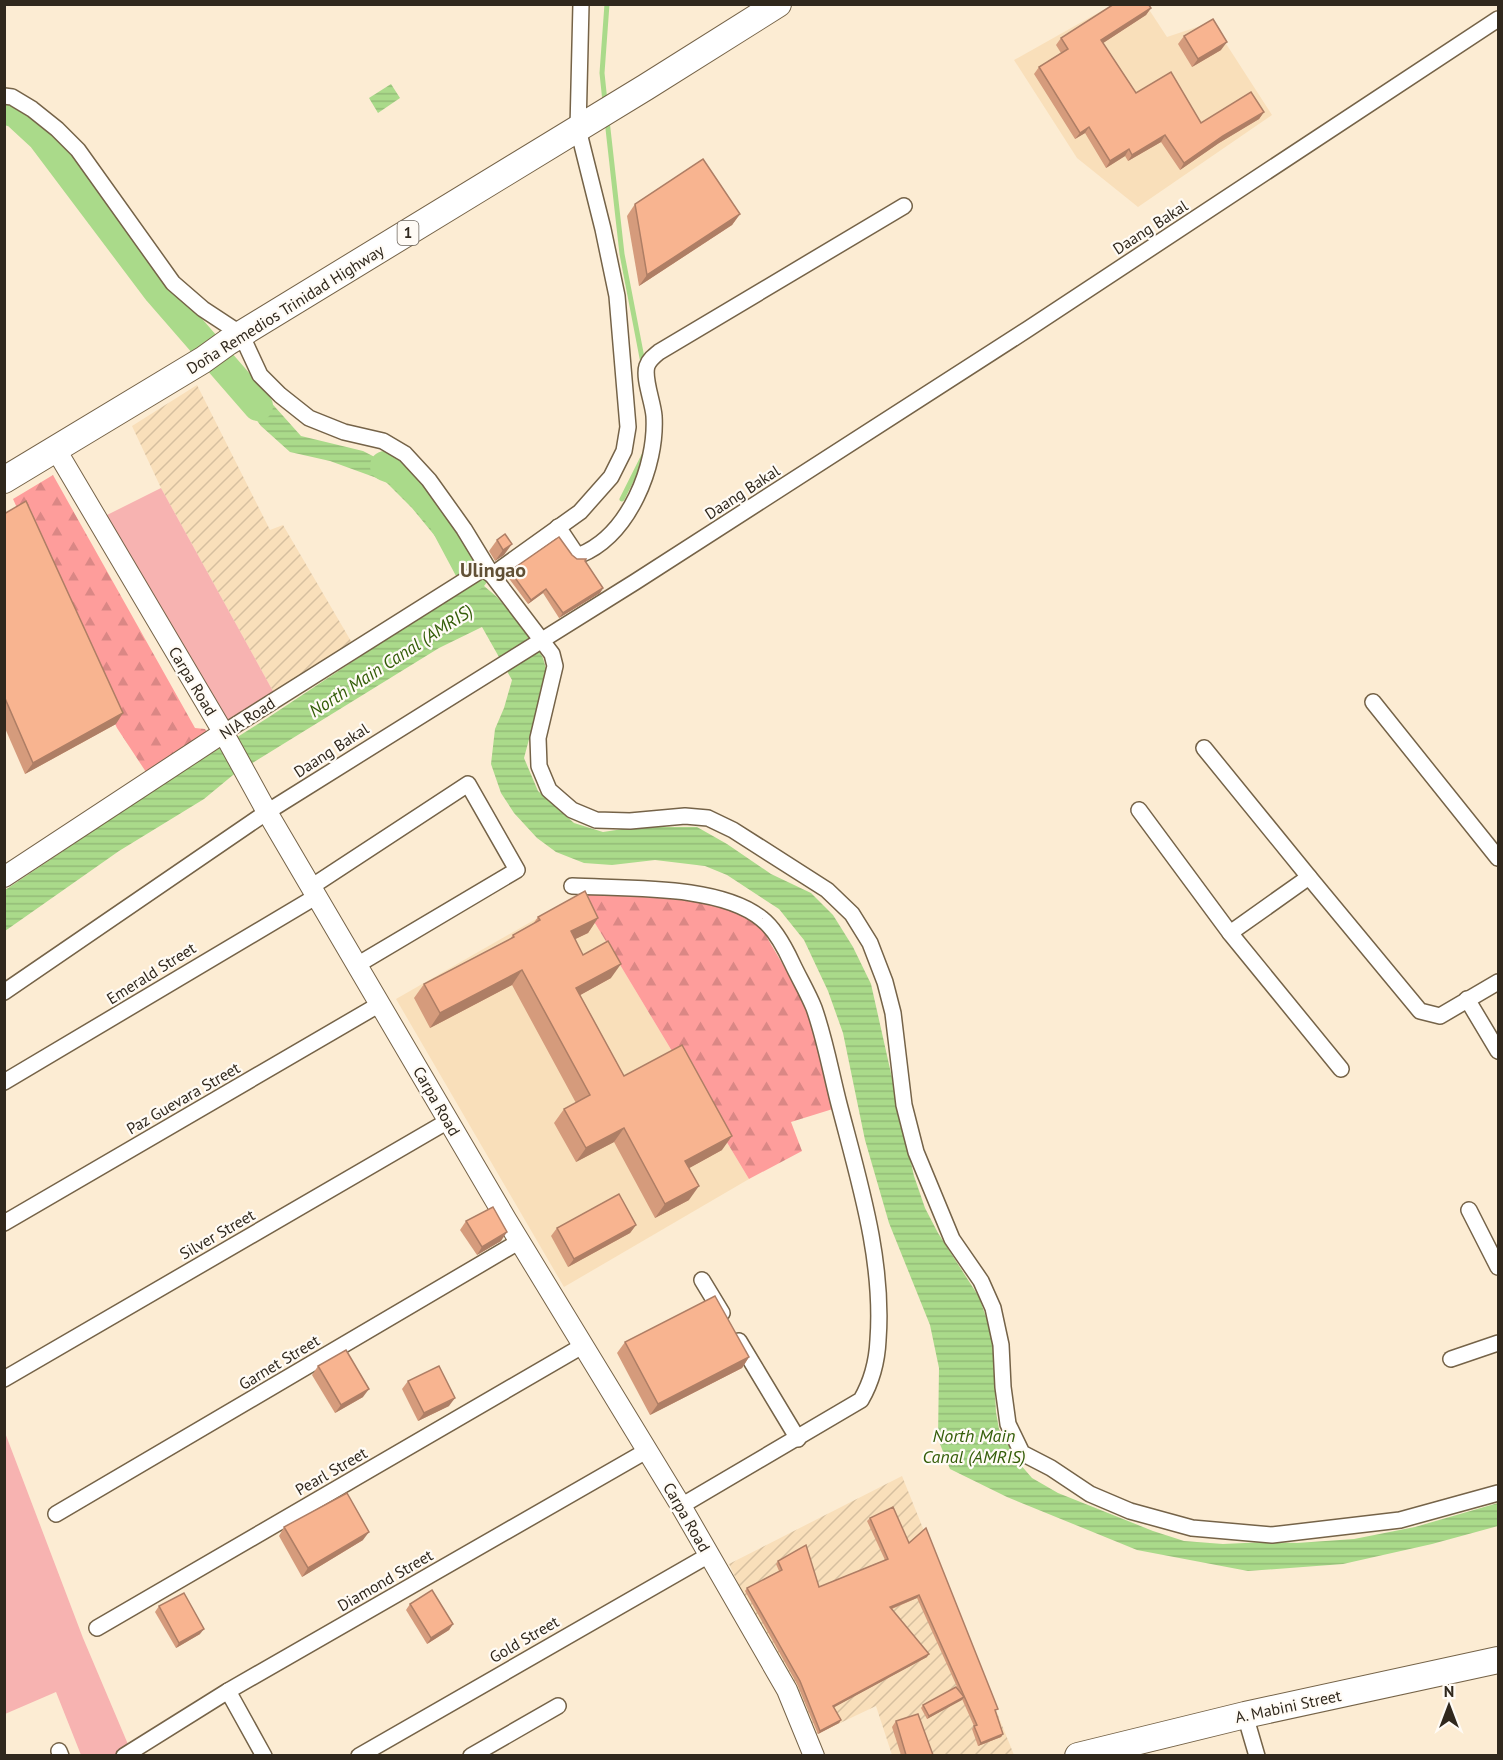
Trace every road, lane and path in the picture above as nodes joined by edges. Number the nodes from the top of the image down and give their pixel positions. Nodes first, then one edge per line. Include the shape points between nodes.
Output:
1 (581, 4) edge
2 (778, 4) edge
3 (1498, 19) edge
4 (4, 96) edge
5 (583, 126) junction
6 (904, 206) dead end
7 (234, 338) junction
8 (55, 448) junction
9 (4, 480) edge
10 (558, 527) junction
11 (487, 572) junction
12 (538, 642) junction
13 (1373, 702) dead end
14 (226, 735) junction
15 (1204, 748) dead end
16 (1139, 810) dead end
17 (267, 812) junction
18 (1498, 858) edge
19 (4, 877) edge
20 (1309, 877) junction
21 (572, 886) dead end
22 (314, 892) junction
23 (1230, 933) junction
24 (357, 965) junction
25 (1498, 982) edge
26 (4, 992) edge
27 (1467, 999) junction
28 (380, 1004) junction
29 (1498, 1051) edge
30 (1341, 1069) dead end
31 (4, 1082) edge
32 (448, 1121) junction
33 (1468, 1210) dead end
34 (4, 1223) edge
35 (520, 1240) junction
36 (1498, 1267) edge
37 (702, 1280) dead end
38 (1498, 1342) edge
39 (584, 1345) junction
40 (1451, 1359) dead end
41 (4, 1379) edge
42 (798, 1439) junction
43 (648, 1450) junction
44 (1498, 1493) edge
45 (681, 1506) junction
46 (56, 1514) dead end
47 (709, 1555) junction
48 (97, 1628) dead end
49 (1498, 1660) edge
50 (228, 1691) junction
51 (558, 1706) dead end
52 (1245, 1715) junction
53 (124, 1755) edge
54 (264, 1755) edge
55 (359, 1755) edge
56 (471, 1755) edge
57 (814, 1755) edge
58 (1078, 1755) edge
59 (1257, 1755) edge

1 - 5 street, NIA Road
2 - 5 main road, Doña Remedios Trinidad Highway / 1
3 - 12 street, Daang Bakal via 1018,336
4 - 7 street via 32,109 78,150 173,283
5 - 7 main road, Doña Remedios Trinidad Highway / 1
5 - 10 street, NIA Road via 617,296 628,427 624,451 611,477 580,512
6 - 10 street via 650,359 646,373 654,415 653,442 639,490 612,532 588,552 576,554
7 - 8 main road, Doña Remedios Trinidad Highway / 1
7 - 11 street via 260,375 309,418 383,441 405,454 464,529
8 - 9 main road, Doña Remedios Trinidad Highway / 1
8 - 14 street, Carpa Road
10 - 11 street, NIA Road
11 - 12 street
11 - 14 street, NIA Road via 469,578
12 - 17 street, Daang Bakal
12 - 44 street via 552,654 555,666 538,738 539,766 549,790 572,810 596,820 708,818 827,890 852,914 870,943 890,1003 904,1105 916,1152 952,1239 981,1281 993,1308 1001,1345 1008,1424 1022,1453 1090,1494 1130,1511 1192,1528 1272,1535 1400,1520
13 - 18 street
14 - 17 street, Carpa Road
14 - 19 street, NIA Road
15 - 20 street
16 - 23 street
17 - 22 street, Carpa Road
17 - 26 street, Daang Bakal
20 - 23 street
20 - 27 street via 1420,1011 1440,1016
21 - 42 street via 678,891 722,899 747,909 763,920 784,947 814,1008 867,1212 877,1275 879,1338 870,1386 861,1400
22 - 24 street, Carpa Road
22 - 24 street, Emerald Street via 468,784 517,870
22 - 31 street, Emerald Street
23 - 30 street
24 - 28 street, Carpa Road
25 - 27 street
27 - 29 street
28 - 32 street, Carpa Road
28 - 34 street, Paz Guevara Street
32 - 35 street, Carpa Road
32 - 41 street, Silver Street
33 - 36 street
35 - 39 street, Carpa Road
35 - 46 street, Garnet Street
37 - 42 street
38 - 40 street
39 - 43 street, Carpa Road
39 - 48 street, Pearl Street
42 - 45 street
43 - 45 street, Carpa Road
43 - 50 street, Diamond Street
45 - 47 street, Carpa Road
47 - 55 street, Gold Street
47 - 57 street, Carpa Road via 787,1690
49 - 52 main road, A. Mabini Street
50 - 53 street, Diamond Street
50 - 54 street
51 - 56 street
52 - 58 main road, A. Mabini Street
52 - 59 street

